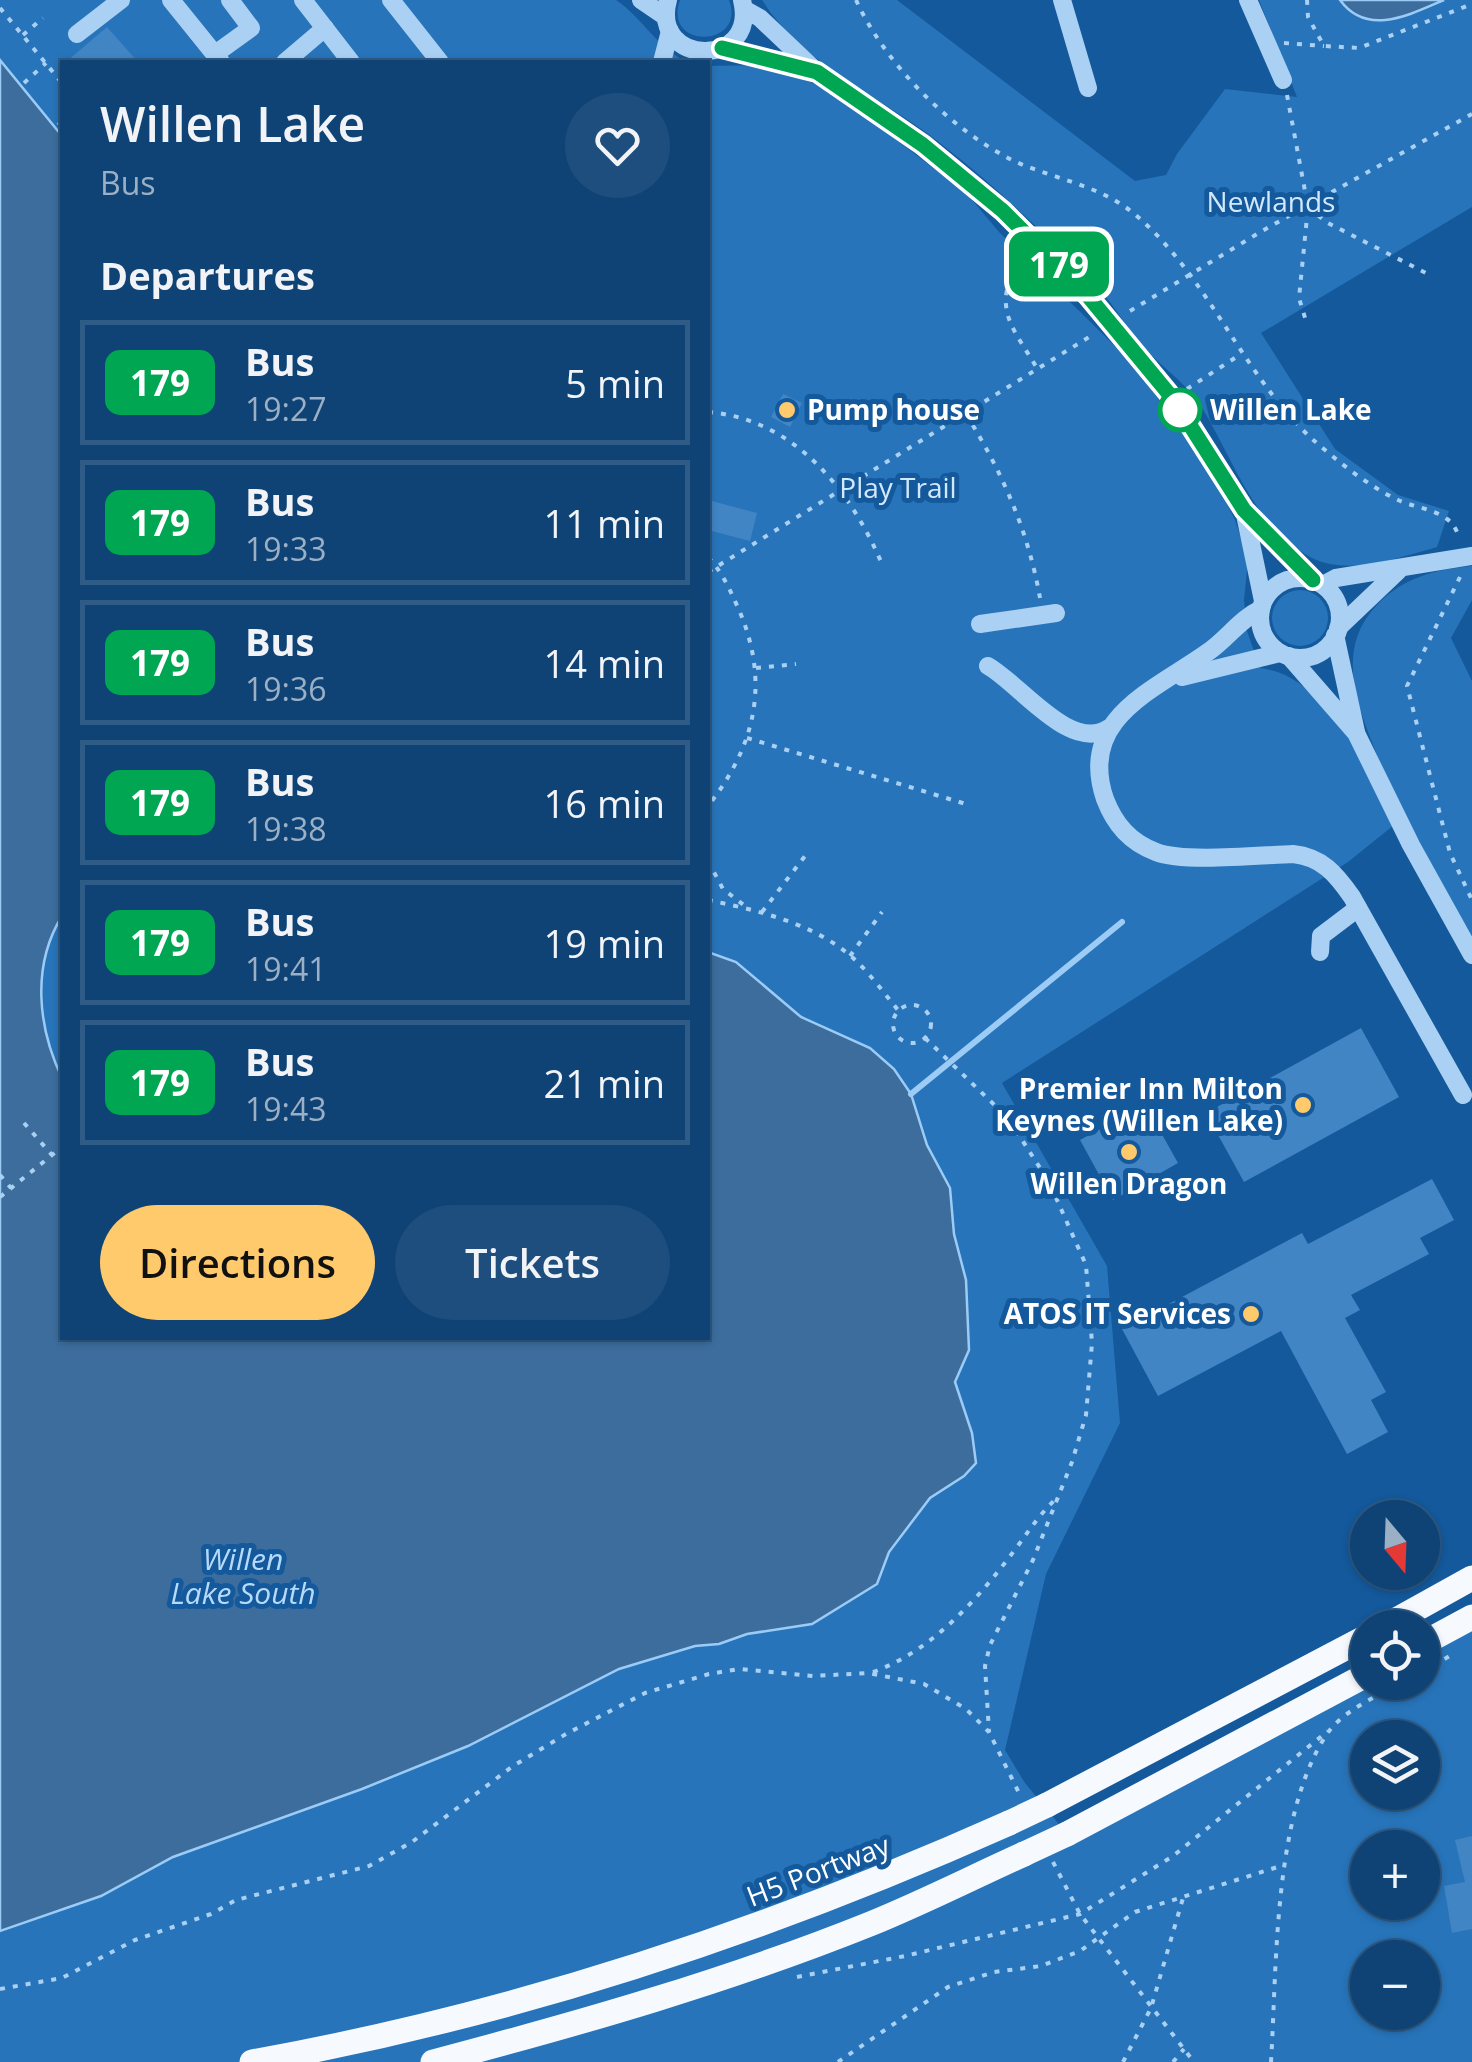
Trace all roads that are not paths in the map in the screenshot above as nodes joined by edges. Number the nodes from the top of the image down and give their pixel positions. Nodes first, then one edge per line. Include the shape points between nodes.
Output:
1 (121, 0) edge
2 (171, 0) edge
3 (230, 0) edge
4 (303, 0) edge
5 (390, 0) edge
6 (641, 0) edge
7 (1062, 0) edge
8 (1248, 0) edge
9 (743, 4) edge
10 (668, 16) edge
11 (324, 28) junction
12 (77, 34) dead end
13 (710, 54) edge
14 (218, 58) edge
15 (287, 60) edge
16 (349, 60) edge
17 (438, 60) edge
18 (662, 60) edge
19 (817, 72) junction
20 (1283, 80) road end
21 (1088, 88) dead end
22 (1244, 510) junction
23 (1464, 557) edge
24 (1398, 570) junction
25 (1318, 583) junction
26 (1262, 605) junction
27 (1049, 614) road end
28 (980, 624) dead end
29 (1337, 632) junction
30 (1285, 654) junction
31 (988, 666) dead end
32 (1162, 683) junction
33 (1109, 728) junction
34 (1356, 733) junction
35 (1358, 908) junction
36 (1320, 952) dead end
37 (1472, 956) edge
38 (1463, 1094) dead end
39 (1472, 1578) edge
40 (1414, 1610) edge
41 (1472, 1617) edge
42 (1440, 1634) edge
43 (1350, 1645) edge
44 (1350, 1684) edge
45 (252, 2062) edge
46 (433, 2062) edge

1 - 12 street
2 - 14 street
3 - 14 street via 251,28
4 - 11 street
5 - 17 street
6 - 10 street
7 - 21 street
8 - 20 street
9 - 13 street via 740,32
9 - 19 street
10 - 13 street via 686,48
10 - 18 street
11 - 15 street
11 - 16 street
13 - 19 street
19 - 22 street, bridge via 946,162 1088,296 1174,400
22 - 25 street
22 - 26 street
23 - 24 street
24 - 25 street
24 - 29 street
25 - 26 street via 1290,579
25 - 29 street via 1338,608
26 - 30 street via 1261,630
26 - 32 street
27 - 28 street
29 - 30 street via 1316,654
29 - 34 street
30 - 32 street
30 - 34 street
31 - 33 street via 998,681 1073,732 1095,735
32 - 33 street
33 - 35 street via 1100,750 1102,788 1128,836 1164,854 1306,856 1339,878
34 - 37 street
35 - 36 street via 1321,936
35 - 38 street
39 - 40 main road
41 - 42 main road
43 - 45 main road, H5 Portway, bridge via 1034,1801 1009,1823 804,1910 635,1969 416,2030
44 - 46 main road via 1046,1845 872,1923 643,2004

